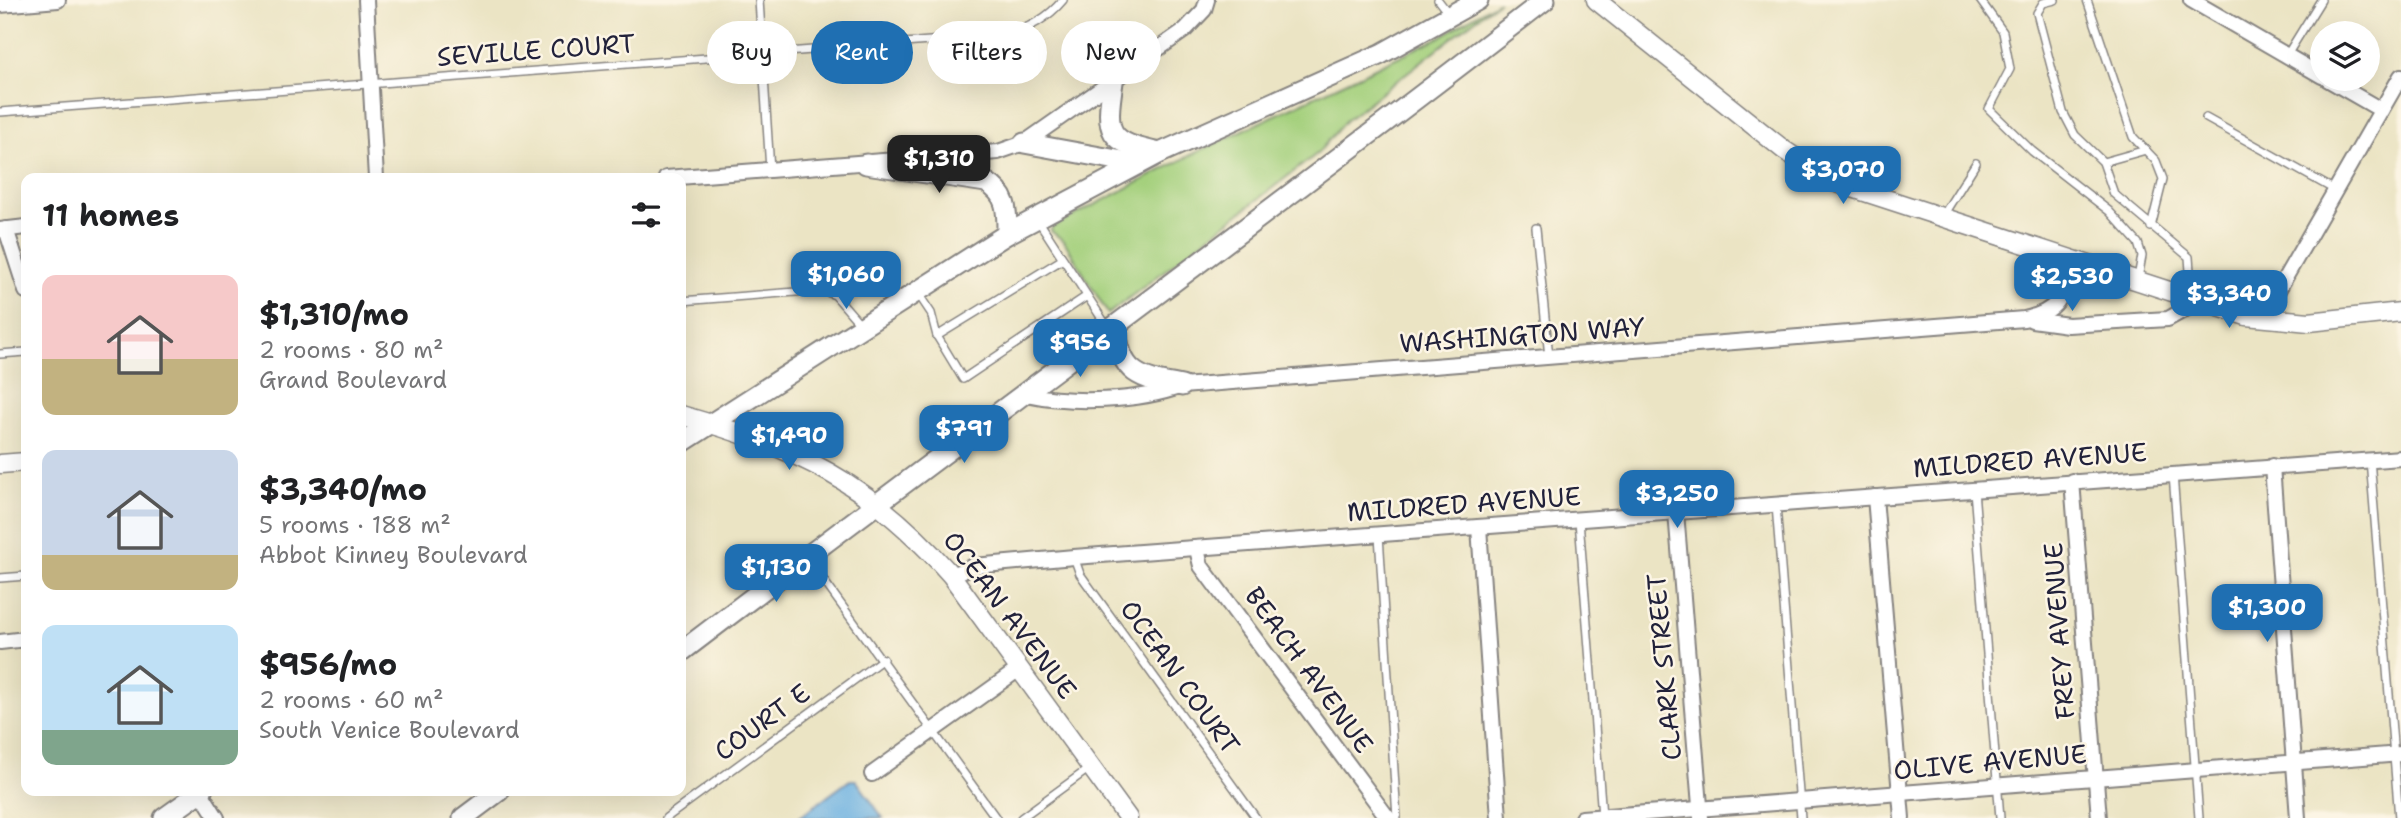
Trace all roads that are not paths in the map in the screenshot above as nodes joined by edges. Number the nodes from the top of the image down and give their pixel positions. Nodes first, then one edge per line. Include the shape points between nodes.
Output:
1 (58, 0) edge
2 (366, 0) edge
3 (759, 0) edge
4 (1063, 0) edge
5 (1207, 0) edge
6 (1438, 0) edge
7 (1478, 0) edge
8 (1545, 0) edge
9 (1596, 0) edge
10 (1980, 0) edge
11 (2055, 0) edge
12 (2087, 0) edge
13 (2320, 0) edge
14 (2195, 1) edge
15 (0, 5) edge
16 (1450, 17) junction
17 (761, 21) edge
18 (1161, 47) edge
19 (797, 51) edge
20 (2287, 55) junction
21 (707, 58) edge
22 (2310, 69) edge
23 (2401, 76) edge
24 (371, 83) junction
25 (765, 84) edge
26 (1110, 84) edge
27 (1113, 84) edge
28 (2348, 91) edge
29 (2381, 110) junction
30 (0, 112) edge
31 (2206, 118) dead end
32 (1024, 143) junction
33 (2146, 150) junction
34 (1160, 153) junction
35 (2103, 162) junction
36 (1976, 163) dead end
37 (866, 164) junction
38 (1139, 164) junction
39 (770, 171) junction
40 (376, 173) edge
41 (686, 177) edge
42 (2336, 190) junction
43 (1037, 218) junction
44 (1941, 218) junction
45 (21, 227) edge
46 (2151, 227) junction
47 (1536, 228) dead end
48 (3, 229) edge
49 (1007, 234) junction
50 (1063, 258) junction
51 (2071, 260) junction
52 (21, 278) edge
53 (2137, 280) junction
54 (916, 290) junction
55 (1087, 296) junction
56 (2190, 299) junction
57 (686, 301) edge
58 (2400, 308) edge
59 (2024, 319) junction
60 (2268, 319) junction
61 (861, 325) junction
62 (1113, 329) junction
63 (937, 336) junction
64 (21, 352) edge
65 (0, 354) edge
66 (1549, 358) junction
67 (1182, 386) junction
68 (1027, 394) junction
69 (686, 416) edge
70 (709, 423) junction
71 (686, 439) edge
72 (2370, 458) junction
73 (2401, 458) edge
74 (21, 462) edge
75 (0, 464) edge
76 (2272, 466) junction
77 (2173, 474) junction
78 (2072, 481) junction
79 (1973, 489) junction
80 (1875, 497) junction
81 (878, 504) junction
82 (1776, 505) junction
83 (1676, 512) junction
84 (1578, 520) junction
85 (1479, 527) junction
86 (1379, 535) junction
87 (1197, 549) junction
88 (805, 555) junction
89 (1074, 557) junction
90 (951, 575) junction
91 (21, 576) edge
92 (0, 578) edge
93 (21, 640) edge
94 (0, 642) edge
95 (686, 648) edge
96 (883, 659) junction
97 (1019, 668) junction
98 (933, 730) junction
99 (2398, 755) edge
100 (2294, 763) junction
101 (1091, 767) junction
102 (2196, 770) junction
103 (872, 774) dead end
104 (2096, 778) junction
105 (1998, 786) junction
106 (1900, 793) junction
107 (193, 796) edge
108 (203, 796) edge
109 (492, 796) edge
110 (1799, 801) junction
111 (1701, 813) edge
112 (1602, 817) edge
113 (164, 818) edge
114 (217, 818) edge
115 (463, 818) edge
116 (666, 818) edge
117 (996, 818) edge
118 (1021, 818) edge
119 (1128, 818) edge
120 (1256, 818) edge
121 (1388, 818) edge
122 (1397, 818) edge
123 (1499, 818) edge
124 (1582, 818) edge
125 (1801, 818) edge
126 (1902, 818) edge
127 (2000, 818) edge
128 (2099, 818) edge
129 (2199, 818) edge
130 (2298, 818) edge
131 (2399, 818) edge

1 - 15 street
2 - 24 street
3 - 17 lane
4 - 19 lane, SEVILLE COURT via 1034,25 1007,35
5 - 18 street via 1185,30
6 - 16 lane
7 - 16 main road
8 - 62 main road
9 - 44 street via 1808,168 1831,181
10 - 53 lane via 2003,32 2010,69 1989,108 2032,151 2109,211 2138,243 2142,256
11 - 35 lane via 2043,3 2037,13 2063,111 2075,135
12 - 33 lane via 2128,125
13 - 20 lane
14 - 20 street
16 - 34 main road via 1381,54
20 - 22 street
21 - 24 lane, SEVILLE COURT
23 - 29 street
24 - 30 lane, SEVILLE COURT
24 - 40 street
25 - 39 lane
26 - 32 street
27 - 34 main road via 1108,123 1117,138 1129,147
28 - 29 street
29 - 42 street
31 - 42 lane
32 - 37 street via 998,152
32 - 38 main road
33 - 35 lane
33 - 46 lane via 2163,179
34 - 38 main road
35 - 46 lane via 2114,194
36 - 44 lane
37 - 39 street
37 - 49 main road via 986,182 1005,201
38 - 43 main road
39 - 41 street
42 - 60 street via 2277,292
43 - 49 main road
43 - 50 lane
44 - 51 street
45 - 48 street
46 - 56 lane via 2189,257
47 - 66 lane
48 - 52 street
49 - 54 main road
50 - 55 lane
50 - 63 lane
51 - 53 street
51 - 59 street, WASHINGTON WAY via 2057,305 2044,315
53 - 56 street
54 - 61 main road
54 - 63 lane via 931,313
55 - 62 lane
55 - 63 lane via 962,379
56 - 59 street, WASHINGTON WAY via 2168,319 2068,325
56 - 60 street
57 - 61 lane via 822,290 835,295
58 - 60 street via 2343,321
59 - 66 street, WASHINGTON WAY
61 - 70 main road
62 - 67 main road via 1118,353 1135,374
62 - 68 main road
64 - 65 lane
66 - 67 street, WASHINGTON WAY
67 - 68 street, WASHINGTON WAY via 1163,393 1060,402
68 - 81 main road
69 - 70 street, OCEAN AVENUE
70 - 71 main road
70 - 81 street, OCEAN AVENUE via 824,467
72 - 73 street, MILDRED AVENUE
72 - 76 street, MILDRED AVENUE
72 - 99 lane
74 - 75 street
76 - 77 street, MILDRED AVENUE
76 - 100 street
77 - 78 street, MILDRED AVENUE
77 - 102 lane
78 - 79 street, MILDRED AVENUE
78 - 104 street, FREY AVENUE
79 - 80 street, MILDRED AVENUE
79 - 105 lane
80 - 82 street, MILDRED AVENUE
80 - 106 street
81 - 88 main road
81 - 90 street, OCEAN AVENUE
82 - 83 street, MILDRED AVENUE
82 - 110 lane
83 - 84 street, MILDRED AVENUE
83 - 111 street, CLARK STREET
84 - 85 street, MILDRED AVENUE
84 - 112 lane
85 - 86 street, MILDRED AVENUE
85 - 123 street
86 - 87 street, MILDRED AVENUE
86 - 122 lane
87 - 89 street, MILDRED AVENUE
87 - 121 street, BEACH AVENUE via 1201,566
88 - 95 main road
88 - 96 lane
89 - 90 street, MILDRED AVENUE via 974,566
89 - 120 lane, OCEAN COURT via 1080,574
90 - 97 street, OCEAN AVENUE
91 - 92 lane
93 - 94 street
96 - 98 lane
96 - 116 lane, COURT E
97 - 98 street
97 - 101 street, OCEAN AVENUE
98 - 103 street
98 - 117 lane
99 - 100 street, OLIVE AVENUE
99 - 131 lane
100 - 102 street, OLIVE AVENUE
100 - 130 street
101 - 118 lane
101 - 119 street, OCEAN AVENUE
102 - 104 street, OLIVE AVENUE
102 - 129 lane
104 - 105 street, OLIVE AVENUE
104 - 128 street, FREY AVENUE
105 - 106 street, OLIVE AVENUE
105 - 127 lane
106 - 110 street, OLIVE AVENUE
106 - 126 street
107 - 113 main road
108 - 114 street
109 - 115 main road
110 - 111 street, OLIVE AVENUE
110 - 125 lane
111 - 112 street, OLIVE AVENUE
112 - 124 street, OLIVE AVENUE

